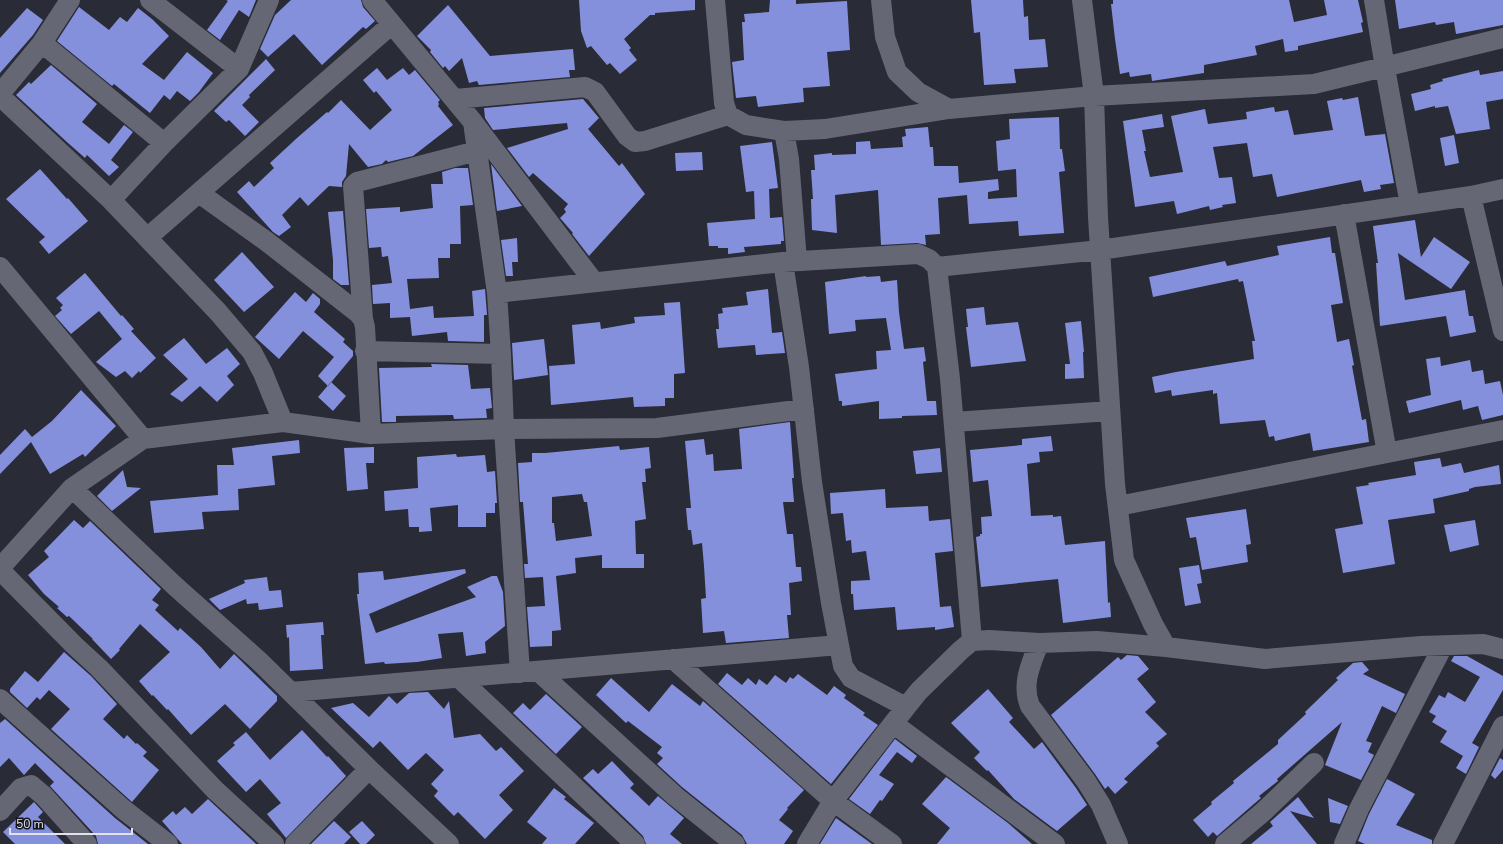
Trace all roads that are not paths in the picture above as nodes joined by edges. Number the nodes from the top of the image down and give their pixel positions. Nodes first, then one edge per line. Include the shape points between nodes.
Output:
1 (82, 0) edge
2 (150, 0) edge
3 (269, 0) edge
4 (372, 0) edge
5 (715, 0) edge
6 (881, 0) edge
7 (1082, 0) edge
8 (1374, 0) edge
9 (66, 6) edge
10 (392, 24) junction
11 (1503, 38) edge
12 (42, 42) junction
13 (1385, 68) junction
14 (238, 69) junction
15 (0, 95) edge
16 (1094, 96) junction
17 (454, 99) junction
18 (949, 109) junction
19 (728, 115) junction
20 (473, 122) junction
21 (784, 131) junction
22 (164, 143) junction
23 (477, 151) junction
24 (1503, 189) edge
25 (199, 193) junction
26 (1470, 196) junction
27 (111, 200) junction
28 (1410, 205) junction
29 (1344, 214) junction
30 (147, 238) junction
31 (1100, 250) junction
32 (790, 262) junction
33 (0, 267) edge
34 (937, 267) junction
35 (594, 282) junction
36 (497, 293) junction
37 (363, 320) junction
38 (1503, 331) edge
39 (365, 351) junction
40 (501, 354) junction
41 (804, 409) junction
42 (1110, 411) junction
43 (283, 422) junction
44 (954, 422) junction
45 (504, 429) junction
46 (1503, 430) edge
47 (371, 434) junction
48 (144, 439) junction
49 (1387, 453) junction
50 (72, 488) junction
51 (1118, 506) junction
52 (0, 569) edge
53 (972, 641) junction
54 (1040, 643) junction
55 (839, 645) junction
56 (1443, 646) junction
57 (1166, 647) junction
58 (1503, 649) edge
59 (673, 659) junction
60 (529, 672) junction
61 (459, 678) junction
62 (291, 692) junction
63 (0, 699) edge
64 (906, 707) junction
65 (894, 724) junction
66 (1503, 726) edge
67 (1314, 763) dead end
68 (369, 769) junction
69 (833, 801) junction
70 (0, 811) edge
71 (87, 844) edge
72 (168, 844) edge
73 (274, 844) edge
74 (295, 844) edge
75 (449, 844) edge
76 (635, 844) edge
77 (735, 844) edge
78 (807, 844) edge
79 (892, 844) edge
80 (1055, 844) edge
81 (1118, 844) edge
82 (1225, 844) edge
83 (1344, 844) edge
84 (1443, 844) edge

1 - 9 street
2 - 14 street
3 - 14 street
4 - 10 street
5 - 19 street via 724,103
6 - 18 street via 885,37 897,72 918,92
7 - 16 street
8 - 13 street
9 - 12 street
10 - 17 street
10 - 25 street
11 - 13 street
12 - 15 street
12 - 22 street
13 - 16 street via 1314,84
13 - 28 street
14 - 22 street
15 - 27 street
16 - 18 street
16 - 31 street
17 - 19 street via 585,87 595,92 627,136 635,142
17 - 20 street
18 - 21 street via 825,130
19 - 21 street via 746,125
20 - 23 street
20 - 35 street
21 - 32 street via 789,159
22 - 27 street
23 - 36 street
23 - 37 street via 357,182 353,186
24 - 26 street
25 - 30 street
25 - 37 street via 266,241 358,313
26 - 28 street
26 - 38 street
27 - 30 street
28 - 29 street
29 - 31 street
29 - 49 street
30 - 43 street via 218,312 252,352
31 - 34 street
31 - 42 street
32 - 34 street via 918,254 929,259
32 - 35 street
32 - 41 street
33 - 48 street
34 - 44 street
35 - 36 street
36 - 40 street
37 - 39 street
39 - 40 street
39 - 47 street
40 - 45 street
41 - 45 street via 657,428
41 - 55 street via 813,490
42 - 44 street
42 - 51 street
43 - 47 street
43 - 48 street
44 - 53 street
45 - 47 street
45 - 60 street
46 - 49 street
48 - 50 street
49 - 51 street
50 - 52 street
50 - 62 street
51 - 57 street via 1124,560
52 - 73 street via 215,790
53 - 54 street
53 - 64 street via 960,650
54 - 57 street via 1097,641
54 - 81 street via 1027,674 1026,696 1030,706 1086,781
55 - 59 street
55 - 64 street via 844,666 852,678
56 - 57 street via 1265,659
56 - 58 street via 1483,644
56 - 83 street via 1358,809
59 - 60 street
59 - 69 street
60 - 61 street
60 - 77 street via 674,796
61 - 62 street
61 - 76 street
62 - 68 street
63 - 72 street via 123,809
64 - 65 street
65 - 69 street
65 - 80 street
66 - 84 street
67 - 82 street
68 - 74 street
68 - 75 street
69 - 78 street
69 - 79 street
70 - 71 street via 21,788 32,785

